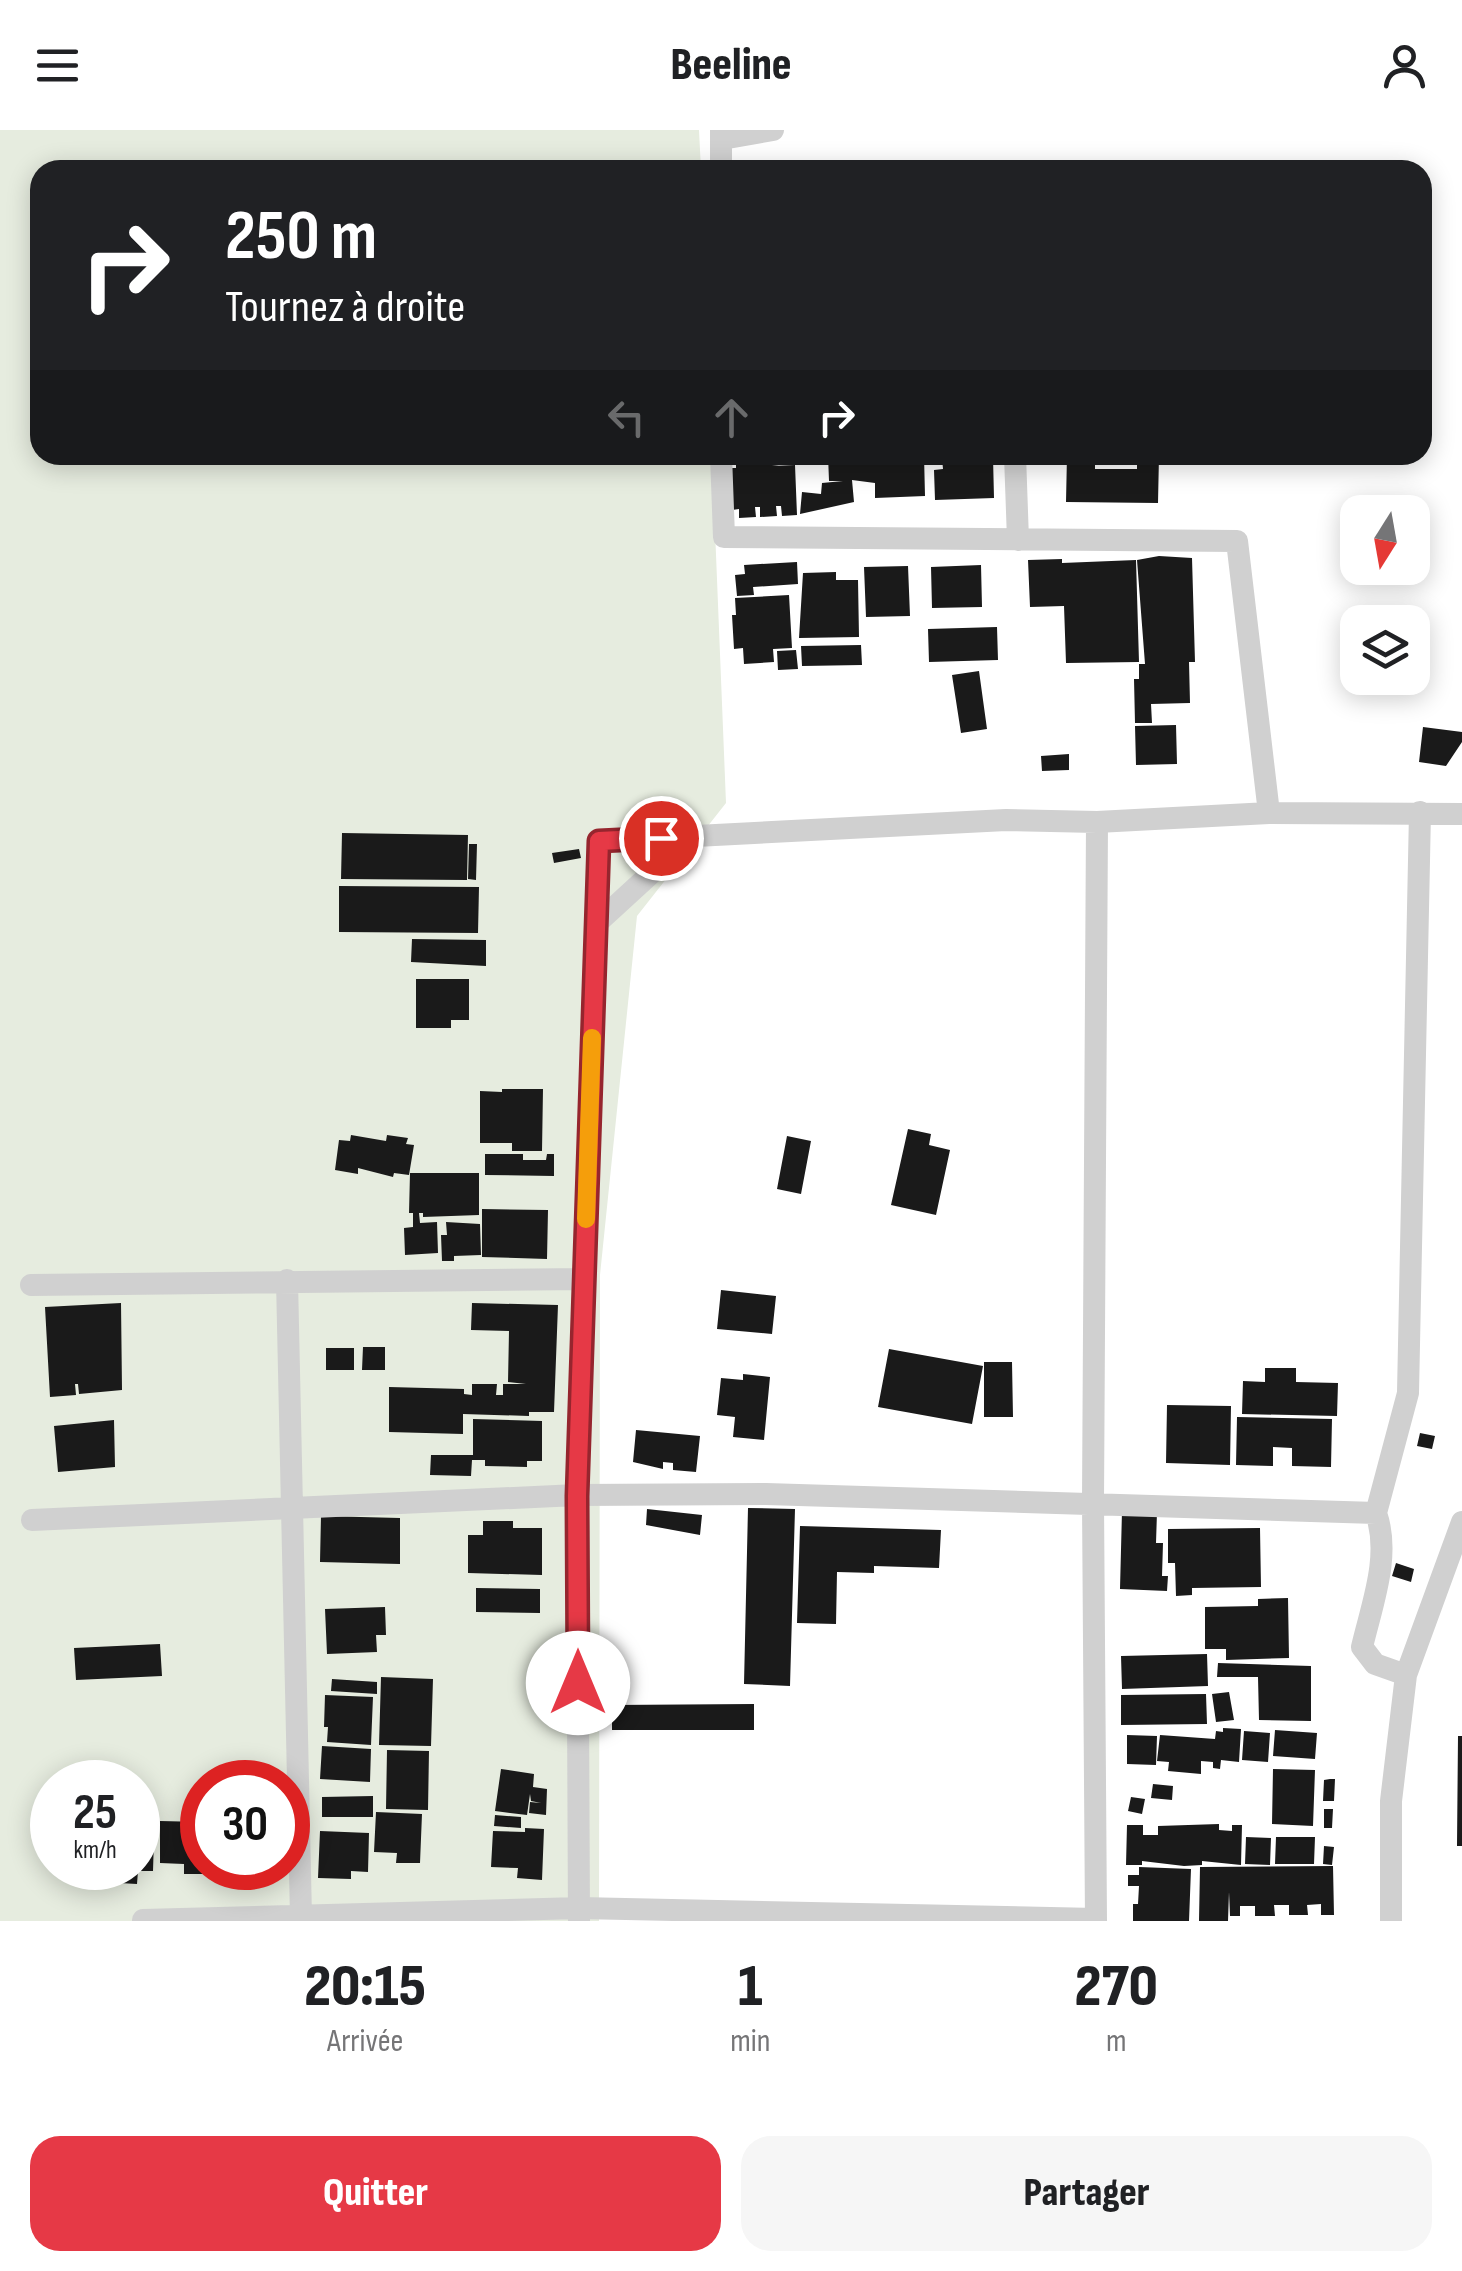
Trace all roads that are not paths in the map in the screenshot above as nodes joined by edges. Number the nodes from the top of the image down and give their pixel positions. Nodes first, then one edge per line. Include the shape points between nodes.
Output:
1 (773, 130) edge
2 (722, 134) edge
3 (721, 160) edge
4 (721, 465) edge
5 (1015, 465) edge
6 (1018, 540) junction
7 (1269, 812) junction
8 (1420, 812) junction
9 (1462, 814) edge
10 (1097, 822) junction
11 (692, 836) junction
12 (596, 924) junction
13 (584, 1279) junction
14 (286, 1280) junction
15 (31, 1285) dead end
16 (577, 1496) junction
17 (1093, 1502) junction
18 (291, 1508) junction
19 (1376, 1513) junction
20 (32, 1520) dead end
21 (1462, 1522) edge
22 (1452, 1571) edge
23 (1406, 1676) junction
24 (579, 1914) edge
25 (302, 1917) junction
26 (143, 1920) edge
27 (1096, 1920) edge
28 (1391, 1921) edge

1 - 2 street
2 - 3 street
4 - 6 street via 724,537
5 - 6 street
6 - 7 street via 1236,542
7 - 8 street
7 - 10 street
8 - 9 street
8 - 19 street via 1408,1393
10 - 11 street via 1006,820
10 - 17 street
11 - 12 street
11 - 12 street via 599,841
12 - 13 street
13 - 14 street
13 - 16 street
14 - 15 street
14 - 18 street
16 - 17 street
16 - 18 street
16 - 24 street
17 - 19 street
17 - 27 street
18 - 20 street
18 - 25 street
19 - 23 street via 1382,1557 1362,1647 1375,1664
21 - 22 street
22 - 23 street
23 - 28 street via 1391,1801
24 - 25 street
24 - 27 street
25 - 26 street

